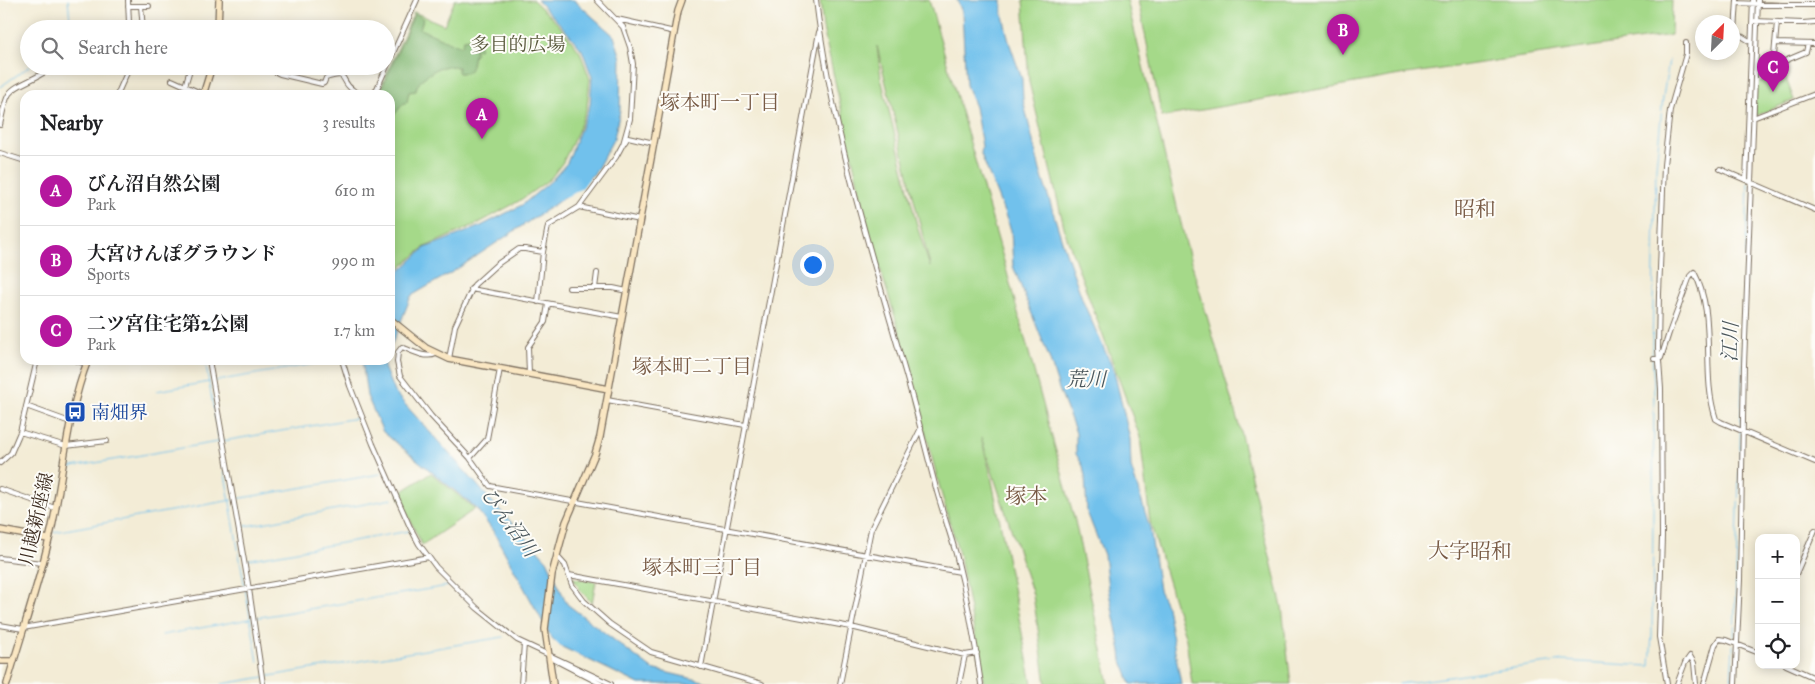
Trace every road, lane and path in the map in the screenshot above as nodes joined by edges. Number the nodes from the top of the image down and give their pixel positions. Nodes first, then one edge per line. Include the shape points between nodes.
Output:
1 (128, 0) edge
2 (219, 0) edge
3 (417, 0) edge
4 (597, 0) edge
5 (682, 0) edge
6 (816, 0) edge
7 (1737, 2) edge
8 (1777, 2) edge
9 (1755, 3) edge
10 (1815, 4) edge
11 (128, 6) junction
12 (141, 6) junction
13 (149, 6) dead end
14 (129, 20) edge
15 (142, 20) edge
16 (218, 20) edge
17 (617, 20) junction
18 (1755, 21) junction
19 (1777, 22) junction
20 (1815, 22) edge
21 (819, 28) junction
22 (675, 32) junction
23 (1751, 42) junction
24 (1775, 43) junction
25 (1686, 44) dead end
26 (1808, 44) junction
27 (1815, 44) edge
28 (395, 49) edge
29 (1776, 65) junction
30 (1753, 72) junction
31 (42, 75) edge
32 (126, 75) edge
33 (188, 75) edge
34 (209, 75) edge
35 (284, 75) edge
36 (335, 75) edge
37 (341, 75) edge
38 (383, 75) edge
39 (172, 80) dead end
40 (185, 86) junction
41 (119, 90) edge
42 (193, 90) edge
43 (205, 90) edge
44 (352, 90) edge
45 (376, 90) edge
46 (1815, 94) edge
47 (1, 116) edge
48 (1753, 118) junction
49 (0, 125) edge
50 (623, 144) junction
51 (654, 144) junction
52 (0, 153) edge
53 (20, 159) edge
54 (1720, 169) dead end
55 (1748, 181) junction
56 (580, 207) junction
57 (1815, 210) edge
58 (640, 220) junction
59 (544, 252) junction
60 (597, 273) dead end
61 (569, 288) dead end
62 (595, 288) junction
63 (471, 289) junction
64 (627, 290) junction
65 (538, 302) junction
66 (548, 304) junction
67 (622, 317) junction
68 (395, 323) edge
69 (436, 354) junction
70 (1656, 358) junction
71 (449, 359) junction
72 (36, 365) edge
73 (86, 365) edge
74 (209, 365) edge
75 (344, 365) edge
76 (500, 369) junction
77 (529, 374) junction
78 (609, 389) junction
79 (607, 400) junction
80 (26, 406) junction
81 (70, 422) junction
82 (745, 425) junction
83 (921, 428) junction
84 (1742, 431) junction
85 (20, 432) junction
86 (107, 442) dead end
87 (66, 446) junction
88 (470, 458) junction
89 (1815, 462) edge
90 (0, 463) edge
91 (0, 489) edge
92 (575, 502) junction
93 (55, 508) junction
94 (0, 530) edge
95 (727, 530) junction
96 (1815, 530) edge
97 (48, 540) junction
98 (865, 554) junction
99 (556, 555) junction
100 (429, 557) junction
101 (0, 558) edge
102 (42, 563) junction
103 (1800, 565) edge
104 (960, 572) junction
105 (569, 574) junction
106 (248, 589) junction
107 (713, 602) junction
108 (0, 625) edge
109 (851, 626) junction
110 (23, 628) junction
111 (524, 644) junction
112 (1737, 644) junction
113 (976, 652) junction
114 (1755, 652) edge
115 (965, 654) junction
116 (548, 656) junction
117 (0, 661) edge
118 (13, 661) junction
119 (701, 667) junction
120 (1795, 669) edge
121 (1815, 678) edge
122 (7, 684) edge
123 (263, 684) edge
124 (521, 684) edge
125 (553, 684) edge
126 (601, 684) edge
127 (611, 684) edge
128 (762, 684) edge
129 (840, 684) edge
130 (959, 684) edge
131 (981, 684) edge
132 (1667, 684) edge
133 (1677, 684) edge
134 (1696, 684) edge
135 (1704, 684) edge
136 (1735, 684) edge

1 - 11 street
2 - 16 street
3 - 28 street
4 - 17 street
5 - 22 street
6 - 21 street
7 - 9 street
7 - 23 street via 1735,32
8 - 9 street
8 - 10 street
9 - 18 street
11 - 12 street
11 - 14 street
12 - 13 street
12 - 15 street
17 - 22 street
17 - 50 street via 627,36 633,64 630,119
18 - 19 street
18 - 23 street
18 - 30 street
19 - 20 street
19 - 24 street
21 - 82 street
21 - 83 street via 850,176
22 - 51 street
23 - 30 street
24 - 26 street
24 - 29 street
25 - 70 street via 1671,104 1664,165
26 - 27 street
26 - 29 street via 1806,52
29 - 30 street
30 - 48 street
30 - 55 street
31 - 47 street via 8,94
32 - 41 street
33 - 40 street
34 - 43 street
35 - 36 street via 322,84 326,78
37 - 44 street
38 - 45 street
39 - 40 street
40 - 42 street
46 - 48 street
47 - 49 street
48 - 55 street
50 - 51 street via 628,137
50 - 56 street
51 - 58 street
52 - 53 street
54 - 55 street
55 - 57 street
55 - 84 street
56 - 58 street
56 - 59 street via 548,226
58 - 64 street
59 - 63 street via 519,249
59 - 65 street
60 - 62 street
61 - 62 street
62 - 64 street
63 - 65 street
63 - 71 street via 455,326
64 - 67 street
65 - 66 street
66 - 67 street
66 - 77 street via 545,322 528,347
67 - 78 street
68 - 69 street
69 - 71 street
69 - 88 street via 432,356 402,347 397,357 398,372 431,416
70 - 84 street via 1661,358 1694,272 1705,303 1716,419
70 - 132 street via 1661,389 1659,637
71 - 76 street
72 - 80 street
73 - 81 street, 川越新座線
74 - 106 street
75 - 100 street via 373,444 417,540
76 - 77 street
76 - 88 street via 487,439
77 - 78 street
78 - 79 street
79 - 82 street
79 - 92 street via 597,448
80 - 81 street
80 - 85 street
81 - 87 street, 川越新座線
82 - 95 street
83 - 98 street via 871,529
83 - 104 street
84 - 89 street
84 - 112 street
85 - 87 street
85 - 90 street via 11,453
86 - 87 street
87 - 93 street, 川越新座線
88 - 92 street via 490,486
91 - 93 street
92 - 95 street
92 - 99 street
93 - 97 street, 川越新座線
94 - 97 street
95 - 98 street
95 - 107 street
96 - 103 street
97 - 102 street, 川越新座線
98 - 104 street
98 - 109 street
99 - 105 street
99 - 116 street via 547,605
100 - 106 street
100 - 111 street via 477,608
101 - 102 street
102 - 110 street, 川越新座線
104 - 113 street
105 - 107 street
105 - 119 street via 572,585 584,600 599,616 628,637 653,653
106 - 110 street
106 - 123 street
107 - 109 street
107 - 119 street
108 - 110 street
109 - 115 street
109 - 129 street
110 - 118 street, 川越新座線
111 - 116 street
111 - 124 street
112 - 114 street
112 - 135 street via 1720,639 1716,641
112 - 136 street
113 - 115 street
113 - 131 street
115 - 130 street
116 - 125 street
116 - 126 street
116 - 127 street
117 - 118 street
118 - 122 street, 川越新座線
119 - 128 street
120 - 121 street
133 - 134 street via 1690,656

